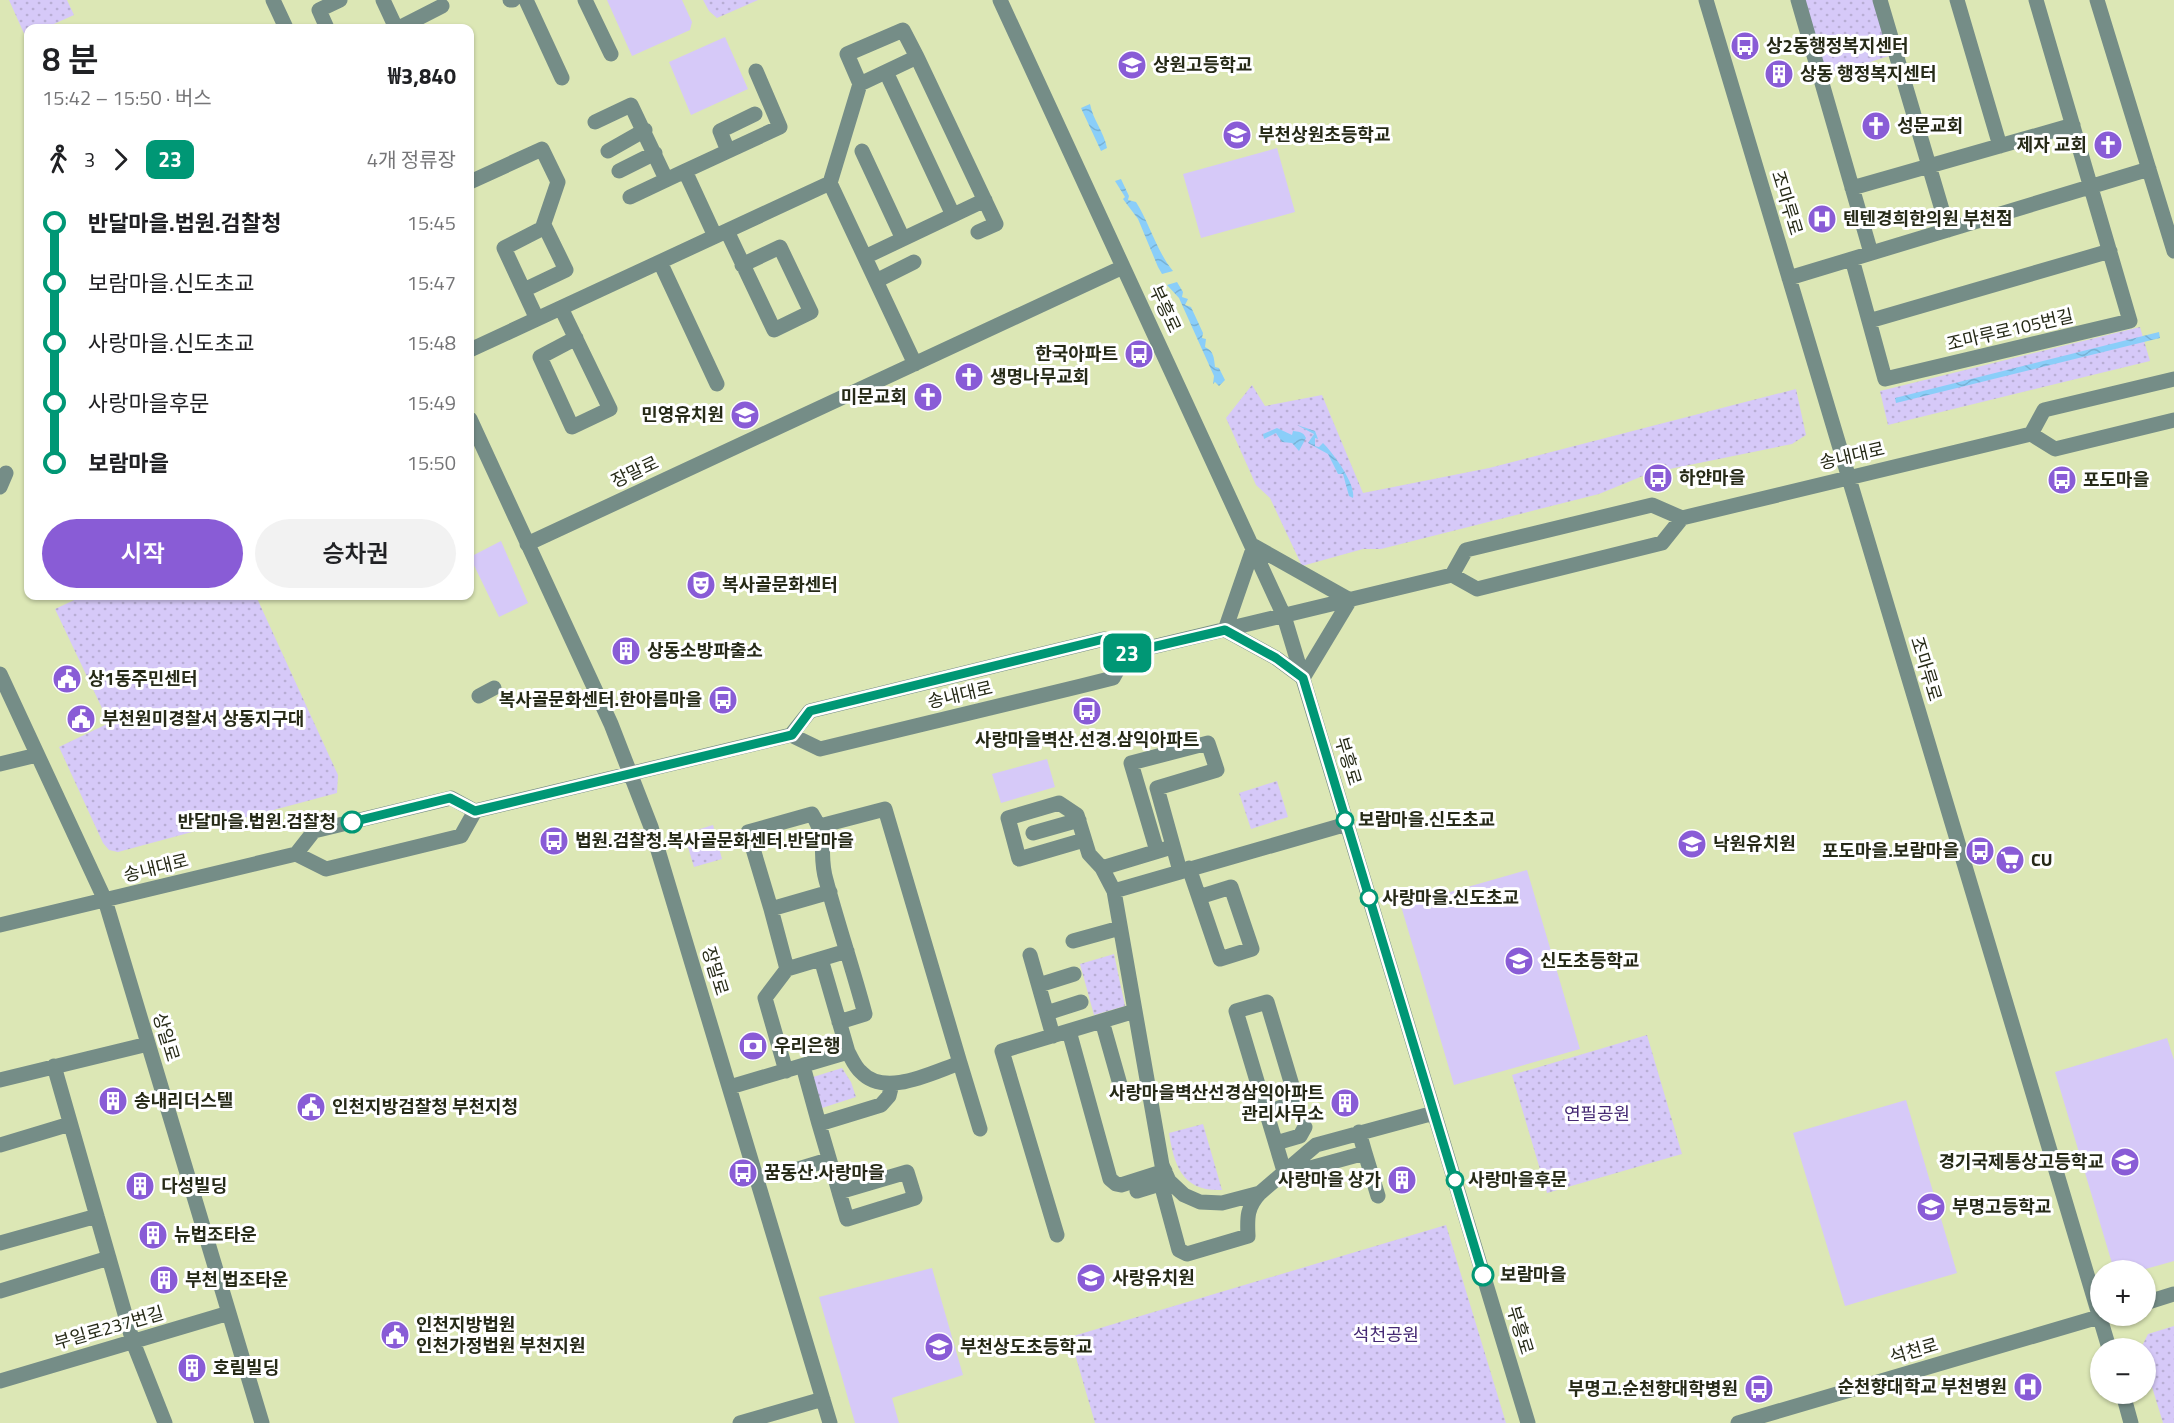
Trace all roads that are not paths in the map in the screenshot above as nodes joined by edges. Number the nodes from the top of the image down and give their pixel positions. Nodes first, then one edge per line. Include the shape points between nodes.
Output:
1 (273, 0) edge
2 (340, 0) edge
3 (384, 0) edge
4 (526, 0) edge
5 (585, 0) edge
6 (1000, 0) edge
7 (1706, 0) edge
8 (1798, 0) edge
9 (1880, 0) edge
10 (1957, 0) edge
11 (2036, 0) edge
12 (2097, 0) edge
13 (442, 6) dead end
14 (284, 24) edge
15 (325, 24) edge
16 (396, 24) edge
17 (406, 24) edge
18 (611, 54) dead end
19 (917, 57) junction
20 (756, 71) dead end
21 (886, 72) junction
22 (562, 78) dead end
23 (860, 84) junction
24 (755, 114) dead end
25 (595, 122) dead end
26 (2073, 125) junction
27 (645, 130) junction
28 (2000, 146) junction
29 (608, 151) dead end
30 (728, 151) junction
31 (862, 151) dead end
32 (655, 153) junction
33 (1930, 167) junction
34 (2149, 170) junction
35 (618, 171) dead end
36 (686, 171) junction
37 (666, 179) junction
38 (474, 180) edge
39 (830, 183) junction
40 (1852, 188) junction
41 (2091, 188) junction
42 (630, 197) dead end
43 (984, 200) junction
44 (953, 215) junction
45 (542, 229) junction
46 (1948, 230) junction
47 (978, 232) dead end
48 (721, 234) junction
49 (903, 239) junction
50 (2110, 251) junction
51 (2174, 251) edge
52 (1871, 253) junction
53 (865, 257) junction
54 (1852, 259) junction
55 (660, 262) junction
56 (914, 262) dead end
57 (742, 265) junction
58 (1123, 267) junction
59 (1789, 278) junction
60 (876, 281) junction
61 (524, 290) junction
62 (561, 308) junction
63 (537, 319) junction
64 (1869, 321) junction
65 (576, 338) junction
66 (474, 348) edge
67 (915, 364) junction
68 (2174, 379) edge
69 (717, 384) dead end
70 (2174, 420) edge
71 (474, 428) edge
72 (2031, 434) junction
73 (1849, 476) junction
74 (1682, 518) junction
75 (527, 544) junction
76 (1254, 546) junction
77 (1452, 575) junction
78 (1350, 600) junction
79 (1284, 616) junction
80 (1225, 630) junction
81 (1127, 653) junction
82 (0, 674) edge
83 (1303, 678) junction
84 (494, 688) dead end
85 (479, 696) dead end
86 (792, 735) junction
87 (37, 755) junction
88 (0, 764) edge
89 (630, 774) junction
90 (1157, 788) junction
91 (1140, 793) junction
92 (475, 811) junction
93 (1079, 820) junction
94 (1347, 824) junction
95 (820, 826) junction
96 (1033, 833) dead end
97 (1084, 840) junction
98 (1173, 846) junction
99 (1157, 851) junction
100 (296, 854) junction
101 (1126, 861) junction
102 (1102, 868) junction
103 (1184, 869) junction
104 (1134, 886) junction
105 (1113, 891) junction
106 (830, 892) junction
107 (1199, 897) junction
108 (105, 900) junction
109 (771, 909) junction
110 (0, 917) edge
111 (25, 919) junction
112 (0, 925) edge
113 (1120, 928) junction
114 (0, 934) edge
115 (1073, 941) dead end
116 (847, 951) junction
117 (1030, 954) dead end
118 (821, 959) junction
119 (787, 969) junction
120 (1074, 974) dead end
121 (1039, 985) junction
122 (1081, 1002) dead end
123 (1135, 1011) junction
124 (1047, 1013) junction
125 (1102, 1021) junction
126 (839, 1022) junction
127 (1069, 1031) junction
128 (1053, 1035) junction
129 (148, 1044) junction
130 (848, 1052) junction
131 (960, 1063) junction
132 (54, 1066) junction
133 (803, 1066) junction
134 (786, 1071) junction
135 (0, 1080) edge
136 (892, 1083) junction
137 (730, 1088) junction
138 (1121, 1088) dead end
139 (1267, 1112) junction
140 (1434, 1113) junction
141 (70, 1124) junction
142 (819, 1124) junction
143 (1305, 1127) dead end
144 (980, 1129) dead end
145 (1359, 1132) junction
146 (1276, 1143) junction
147 (0, 1145) edge
148 (1365, 1154) junction
149 (828, 1160) junction
150 (785, 1173) dead end
151 (1281, 1174) junction
152 (1167, 1176) junction
153 (1137, 1191) dead end
154 (839, 1192) junction
155 (1260, 1193) junction
156 (1378, 1196) dead end
157 (97, 1216) junction
158 (1057, 1235) dead end
159 (0, 1243) edge
160 (109, 1258) junction
161 (2090, 1283) edge
162 (0, 1291) edge
163 (2174, 1294) edge
164 (2156, 1300) edge
165 (229, 1313) junction
166 (2090, 1319) edge
167 (133, 1342) junction
168 (0, 1381) edge
169 (823, 1399) junction
170 (2125, 1404) edge
171 (164, 1421) edge
172 (148, 1423) edge
173 (262, 1423) edge
174 (741, 1423) edge
175 (830, 1423) edge
176 (1528, 1423) edge
177 (1738, 1423) edge
178 (2131, 1423) edge

1 - 14 street
2 - 15 street via 319,10
3 - 16 street
4 - 22 street
5 - 18 street
6 - 58 street, 부흥로
7 - 59 street, 조마루로
8 - 40 street
9 - 33 street
10 - 28 street
11 - 26 street, 조마루로105번길
12 - 34 street
13 - 17 street
19 - 21 street
19 - 23 street via 903,30 847,54
19 - 43 street
20 - 30 street via 780,127
21 - 23 street
21 - 44 street
23 - 39 street
24 - 30 street via 720,131
25 - 27 street via 631,105
26 - 28 street
26 - 41 street, 조마루로105번길
27 - 29 street
27 - 32 street
28 - 33 street
30 - 36 street
31 - 49 street
32 - 35 street
32 - 37 street
33 - 40 street
33 - 46 street
34 - 41 street
34 - 51 street
36 - 37 street
36 - 48 street
37 - 42 street
38 - 45 street via 542,149 558,182
39 - 48 street
39 - 53 street
40 - 52 street
41 - 46 street
41 - 50 street, 조마루로105번길
43 - 44 street
43 - 47 street via 996,224
44 - 49 street
45 - 61 street via 504,248
45 - 61 street via 545,227 566,270
46 - 52 street
48 - 55 street
48 - 57 street
49 - 53 street
50 - 64 street
50 - 64 street, 조마루로105번길 via 2130,321 1885,379
52 - 54 street
53 - 60 street
54 - 59 street
54 - 64 street, 조마루로105번길
55 - 62 street
55 - 69 street
56 - 60 street
57 - 57 street via 774,330 811,312 780,247
58 - 67 street
58 - 76 street, 부흥로
59 - 73 street, 조마루로
60 - 67 street
61 - 63 street
62 - 63 street
62 - 65 street
63 - 66 street
65 - 65 street via 610,408 572,427 540,357
67 - 75 street, 장말로
68 - 72 street via 2044,410
70 - 72 street via 2055,449
71 - 75 street, 장말로
72 - 73 street, 송내대로
73 - 74 street, 송내대로
73 - 161 street, 조마루로
74 - 77 street via 1662,543 1477,589
74 - 77 street via 1652,505 1466,550
75 - 89 street, 장말로 via 611,724
76 - 78 street
76 - 79 street, 부흥로
76 - 80 street
77 - 78 street
78 - 79 street
78 - 83 street
79 - 80 street
79 - 83 street, 부흥로
80 - 81 street
80 - 83 street
81 - 86 street, 송내대로 via 1104,639 1093,641 810,711
81 - 86 street, 송내대로 via 1113,678 1081,686 820,748
82 - 87 street, 상일로
83 - 94 street, 부흥로
84 - 85 street
86 - 89 street
87 - 88 street
87 - 108 street, 상일로
89 - 92 street
89 - 137 street, 장말로 via 651,827
90 - 91 street
90 - 91 street via 1217,770 1208,743 1131,763
90 - 98 street
91 - 99 street
92 - 100 street via 450,798 314,831
92 - 100 street via 460,836 326,869
93 - 96 street
93 - 97 street
93 - 97 street via 1059,803 1008,818 1019,860
94 - 103 street
94 - 140 street, 부흥로
95 - 106 street via 823,866
95 - 109 street via 812,814 748,832
95 - 131 street via 885,809
97 - 102 street via 1089,854
98 - 99 street
98 - 103 street
99 - 101 street
100 - 108 street, 송내대로
101 - 102 street
101 - 104 street
102 - 105 street
103 - 104 street
103 - 107 street
104 - 105 street
105 - 113 street
106 - 109 street
106 - 116 street
107 - 107 street via 1220,959 1252,949 1231,887
108 - 111 street, 송내대로
108 - 129 street, 상일로
109 - 119 street
110 - 111 street, 송내대로
111 - 112 street, 송내대로
111 - 114 street, 송내대로
113 - 115 street
113 - 123 street
116 - 118 street
116 - 126 street via 865,1014
117 - 121 street
118 - 119 street
118 - 126 street
119 - 134 street via 765,998
120 - 121 street
121 - 124 street
122 - 124 street
123 - 125 street
123 - 152 street
124 - 128 street
125 - 127 street
125 - 138 street
126 - 130 street
127 - 128 street
127 - 152 street via 1110,1179 1121,1185
128 - 158 street via 1002,1051
129 - 132 street
129 - 165 street, 상일로
130 - 133 street
130 - 136 street via 866,1077
131 - 136 street
131 - 144 street
132 - 135 street
132 - 141 street
133 - 134 street
133 - 142 street
134 - 137 street
136 - 142 street via 889,1096 880,1105
137 - 169 street, 장말로
139 - 139 street via 1236,1011 1267,1002 1297,1102
139 - 146 street
140 - 145 street
140 - 176 street, 부흥로
141 - 147 street
141 - 157 street
142 - 149 street
143 - 146 street via 1300,1136
145 - 148 street
145 - 151 street via 1316,1145
146 - 151 street
148 - 151 street
148 - 156 street
149 - 150 street
149 - 154 street
151 - 155 street
152 - 153 street
152 - 155 street via 1184,1195 1200,1202 1222,1203
152 - 155 street via 1163,1191 1179,1250 1187,1254 1248,1236 1249,1205
154 - 154 street via 907,1172 915,1198 847,1219
157 - 159 street
157 - 160 street
160 - 162 street
160 - 167 street
163 - 164 street
165 - 167 street, 부일로237번길
165 - 173 street, 상일로
166 - 177 street, 석천로
167 - 168 street, 부일로237번길
167 - 171 street
169 - 174 street
169 - 175 street, 장말로
170 - 178 street
171 - 172 street

